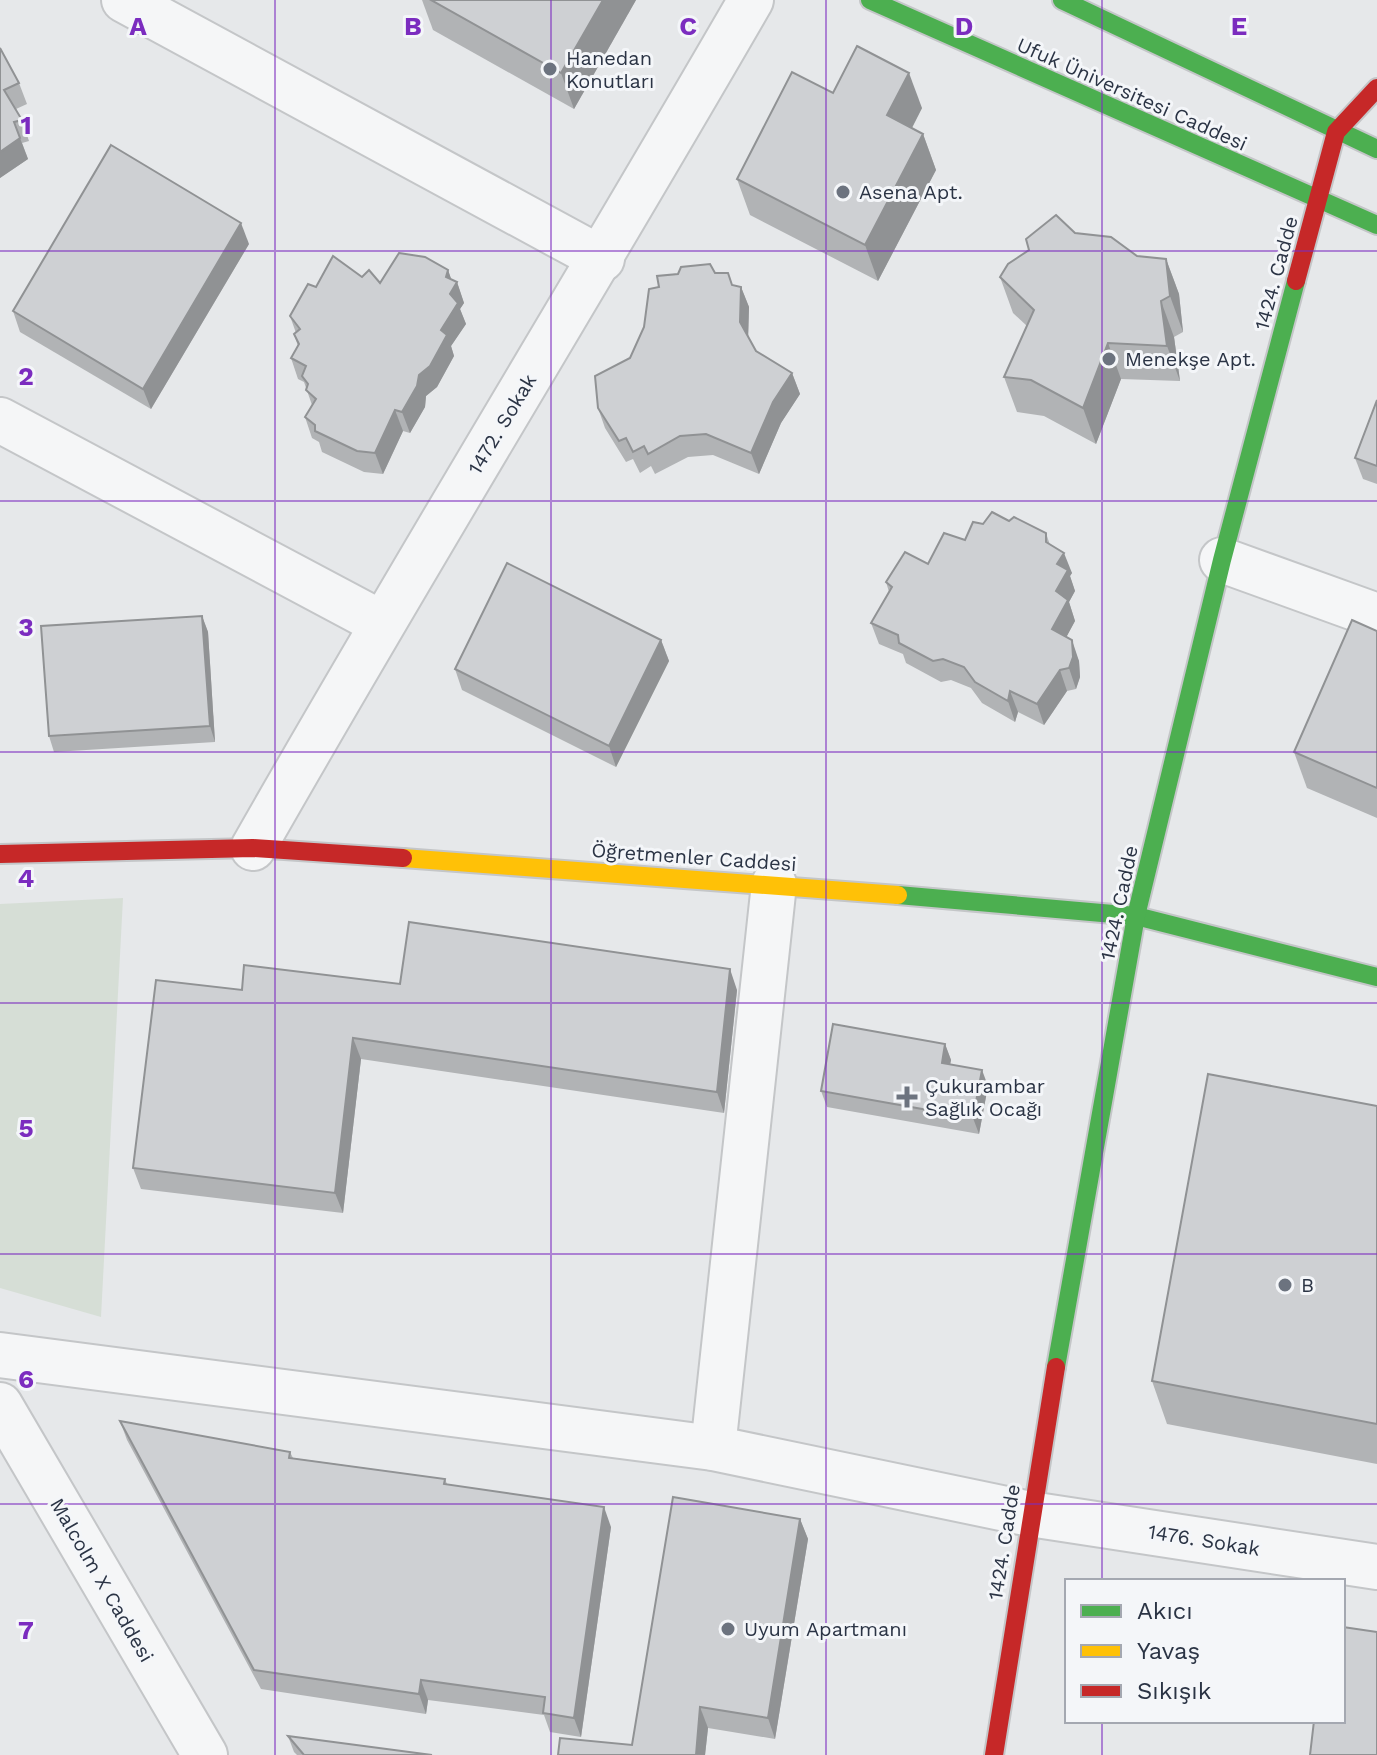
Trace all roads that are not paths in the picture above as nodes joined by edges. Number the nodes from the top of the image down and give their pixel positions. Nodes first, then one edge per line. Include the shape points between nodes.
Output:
1 (124, 0) edge
2 (751, 0) edge
3 (870, 0) edge
4 (1062, 0) edge
5 (1377, 88) edge
6 (1336, 132) junction
7 (1377, 149) edge
8 (1318, 201) junction
9 (1377, 225) edge
10 (602, 259) junction
11 (0, 420) edge
12 (1222, 560) junction
13 (1377, 616) edge
14 (381, 623) junction
15 (253, 848) junction
16 (0, 854) edge
17 (774, 884) junction
18 (1136, 916) junction
19 (1377, 977) edge
20 (0, 1355) edge
21 (0, 1405) edge
22 (713, 1448) junction
23 (1030, 1514) junction
24 (1377, 1567) edge
25 (205, 1755) edge
26 (994, 1755) edge

1 - 10 street
2 - 10 street, 1472. Sokak
3 - 8 street, Ufuk Üniversitesi Caddesi
4 - 6 street
5 - 6 street, 1424. Cadde
6 - 7 street
6 - 8 street, 1424. Cadde
8 - 9 street, Ufuk Üniversitesi Caddesi
8 - 12 street, 1424. Cadde
10 - 14 street, 1472. Sokak
11 - 14 street
12 - 13 street
12 - 18 street, 1424. Cadde
14 - 15 street, 1472. Sokak
15 - 16 street, Öğretmenler Caddesi
15 - 17 street, Öğretmenler Caddesi
17 - 18 street, Öğretmenler Caddesi
17 - 22 street
18 - 19 street, Öğretmenler Caddesi
18 - 23 street, 1424. Cadde
20 - 22 street, 1476. Sokak
21 - 25 street, Malcolm X Caddesi
22 - 23 street, 1476. Sokak
23 - 24 street, 1476. Sokak
23 - 26 street, 1424. Cadde

